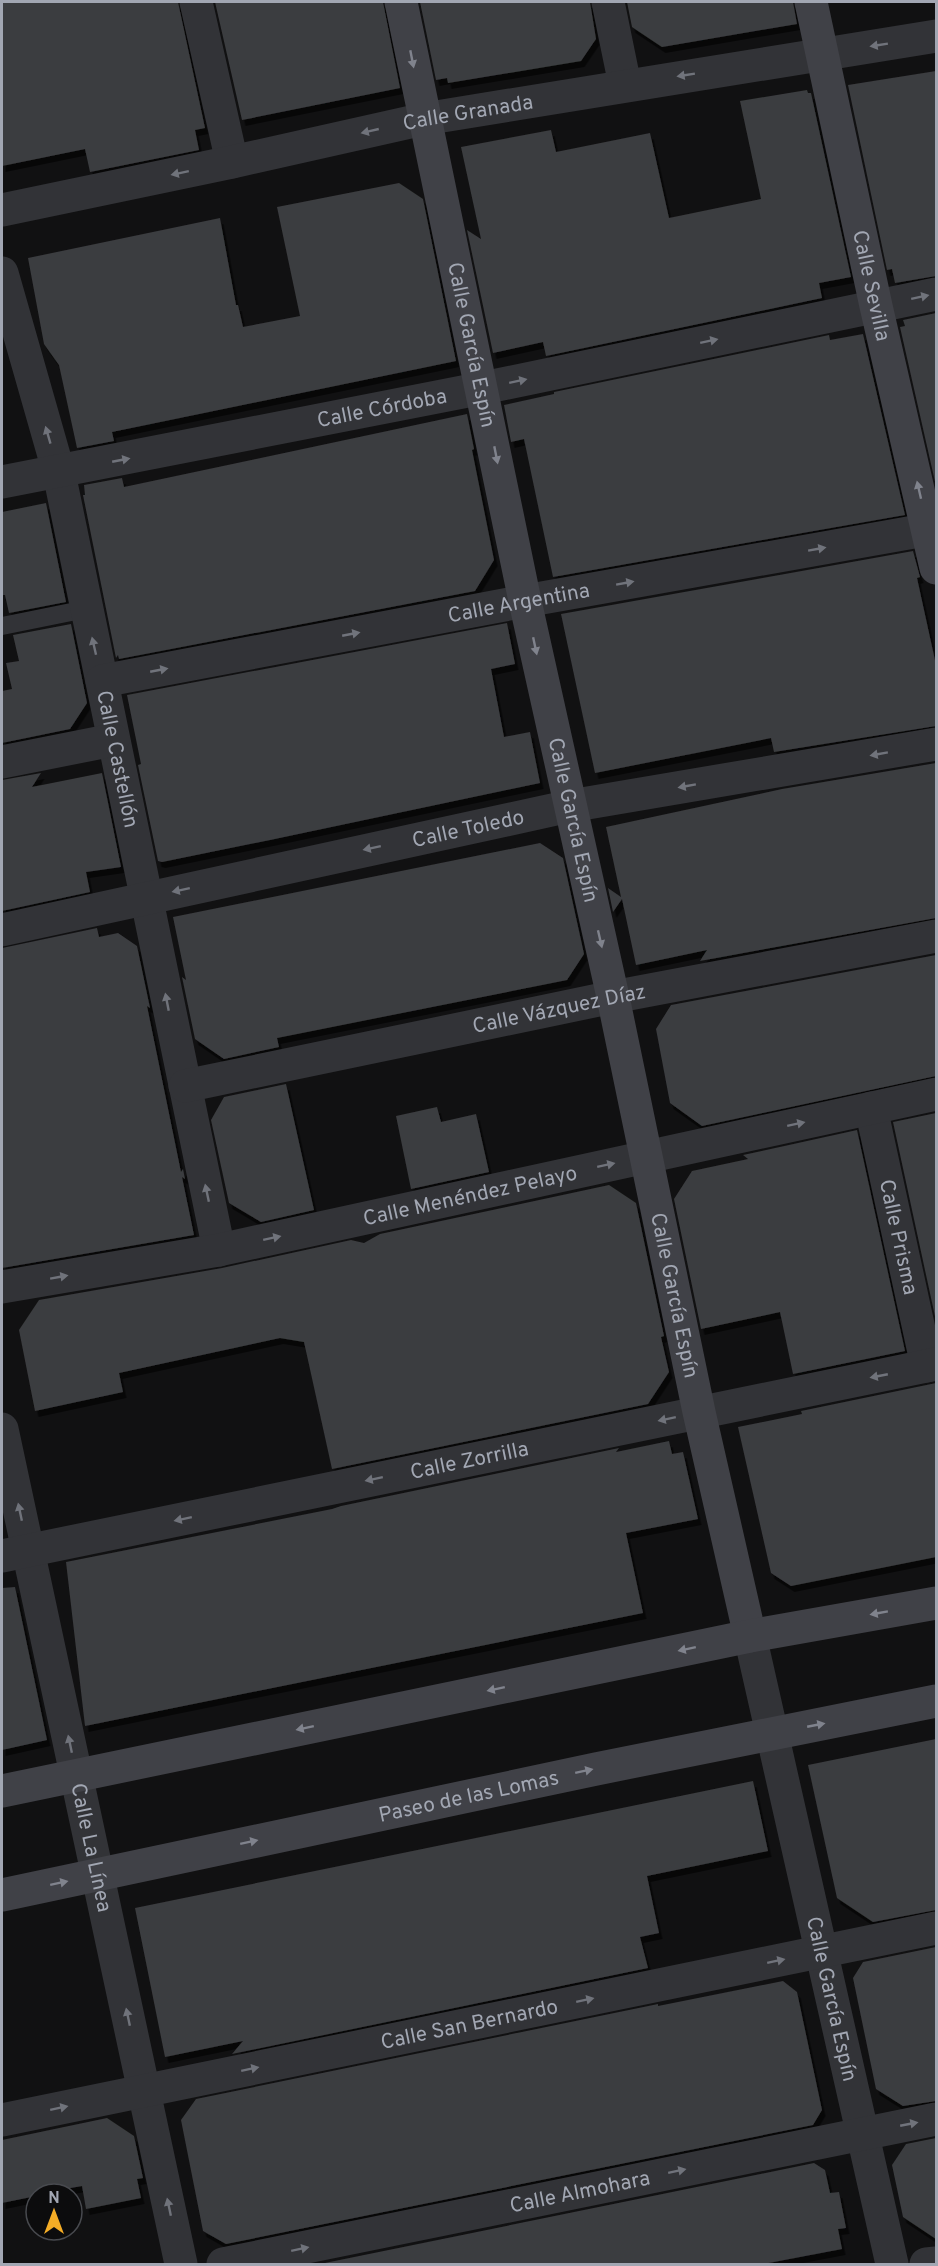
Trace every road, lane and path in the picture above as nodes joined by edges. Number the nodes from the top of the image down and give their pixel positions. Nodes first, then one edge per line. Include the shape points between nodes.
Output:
1 (196, 2) edge
2 (401, 2) edge
3 (608, 2) edge
4 (812, 2) edge
5 (936, 36) edge
6 (823, 53) junction
7 (625, 85) junction
8 (424, 119) junction
9 (232, 162) junction
10 (2, 210) edge
11 (2, 273) edge
12 (936, 294) edge
13 (876, 306) junction
14 (483, 388) junction
15 (58, 473) junction
16 (2, 482) edge
17 (932, 529) edge
18 (936, 568) edge
19 (525, 601) junction
20 (86, 609) junction
21 (2, 626) edge
22 (102, 681) junction
23 (113, 740) junction
24 (936, 744) edge
25 (2, 762) edge
26 (570, 806) junction
27 (146, 897) junction
28 (2, 930) edge
29 (936, 936) edge
30 (613, 998) junction
31 (185, 1086) junction
32 (936, 1094) edge
33 (871, 1108) junction
34 (647, 1156) junction
35 (219, 1250) junction
36 (2, 1287) edge
37 (932, 1365) edge
38 (699, 1412) junction
39 (2, 1428) edge
40 (15, 1553) edge
41 (936, 1603) edge
42 (750, 1636) junction
43 (936, 1701) edge
44 (771, 1734) junction
45 (77, 1776) junction
46 (2, 1791) edge
47 (96, 1874) junction
48 (2, 1895) edge
49 (936, 1929) edge
50 (820, 1952) junction
51 (144, 2091) junction
52 (936, 2119) edge
53 (2, 2120) edge
54 (862, 2134) junction
55 (936, 2263) edge
56 (182, 2265) edge
57 (222, 2265) edge
58 (892, 2265) edge
59 (926, 2265) edge

1 - 9 street
2 -> 8 street, Calle García Espín
3 - 7 street
4 - 6 street, Calle Sevilla
5 -> 6 street, Calle Granada
6 -> 7 street, Calle Granada
6 - 13 street, Calle Sevilla
7 - 8 street, Calle Granada
8 -> 9 street, Calle Granada
8 - 14 street, Calle García Espín
9 -> 10 street, Calle Granada
15 -> 11 street, Calle Castellón
13 -> 12 street, Calle Córdoba
14 -> 13 street, Calle Córdoba
17 -> 13 street, Calle Sevilla
15 -> 14 street, Calle Córdoba
14 -> 19 street, Calle García Espín
15 - 16 street, Calle Córdoba
15 - 20 street, Calle Castellón
17 - 18 street, Calle Sevilla
19 -> 17 street, Calle Argentina
22 -> 19 street, Calle Argentina
19 -> 26 street, Calle García Espín
20 - 21 lane
22 -> 20 street, Calle Castellón
22 - 23 street, Calle Castellón
23 - 25 street
23 - 27 street, Calle Castellón
24 -> 26 street, Calle Toledo
26 -> 27 street, Calle Toledo
26 -> 30 street, Calle García Espín
27 - 28 street, Calle Toledo
31 -> 27 street, Calle Castellón
29 - 30 street, Calle Vázquez Díaz
30 - 31 street, Calle Vázquez Díaz
30 - 34 street, Calle García Espín
35 -> 31 street, Calle Castellón
32 - 33 street, Calle Menéndez Pelayo
34 -> 33 street, Calle Menéndez Pelayo
33 - 37 street, Calle Prisma
35 -> 34 street, Calle Menéndez Pelayo
34 - 38 street, Calle García Espín
36 -> 35 street, Calle Menéndez Pelayo
37 -> 38 street, Calle Zorrilla
38 -> 40 street, Calle Zorrilla
38 - 42 street, Calle García Espín
40 -> 39 street, Calle La Línea
45 -> 40 street, Calle La Línea
41 -> 42 street
42 - 44 street, Calle García Espín
42 -> 45 street
44 -> 43 street, Paseo de las Lomas
47 -> 44 street, Paseo de las Lomas
44 - 50 street, Calle García Espín
45 - 46 street
45 - 47 street, Calle La Línea
48 -> 47 street, Paseo de las Lomas
51 -> 47 street, Calle La Línea
49 - 50 street, Calle San Bernardo
51 -> 50 street, Calle San Bernardo
50 - 54 street, Calle García Espín
53 -> 51 street, Calle San Bernardo
56 -> 51 street, Calle La Línea
54 -> 52 street, Calle Almohara
57 -> 54 street, Calle Almohara
54 - 58 street, Calle García Espín
55 - 59 street

